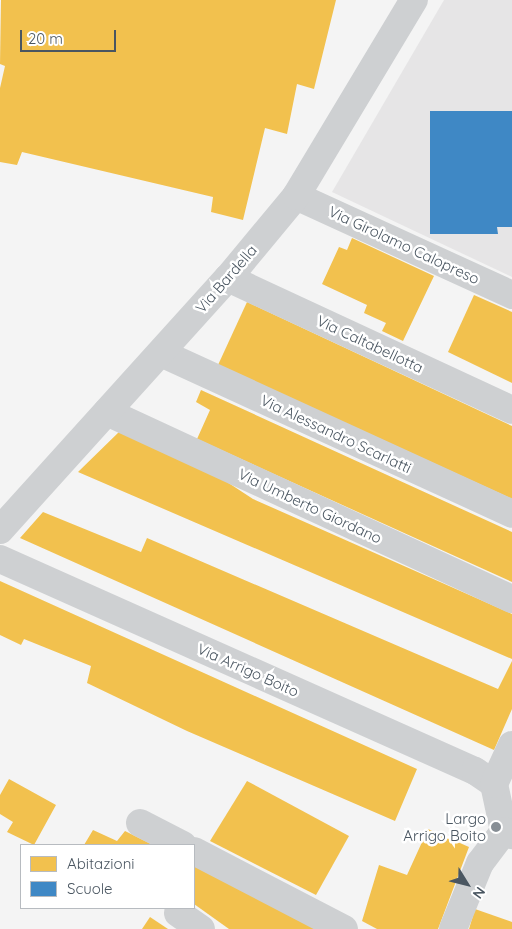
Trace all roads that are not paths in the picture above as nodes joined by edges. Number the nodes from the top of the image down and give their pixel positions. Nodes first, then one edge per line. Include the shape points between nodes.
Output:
1 (414, 0) edge
2 (296, 196) junction
3 (228, 278) junction
4 (512, 295) edge
5 (161, 353) junction
6 (512, 410) edge
7 (107, 412) junction
8 (512, 514) edge
9 (0, 530) edge
10 (0, 559) edge
11 (512, 599) edge
12 (512, 745) edge
13 (494, 784) junction
14 (140, 823) dead end
15 (508, 833) edge
16 (181, 844) edge
17 (195, 852) edge
18 (178, 912) dead end
19 (201, 929) edge
20 (344, 929) edge
21 (453, 929) edge

1 - 2 street, Via Bardella
2 - 3 street, Via Bardella
2 - 4 street, Via Girolamo Calopreso
3 - 5 street, Via Bardella
3 - 6 street, Via Caltabellotta
5 - 7 street, Via Bardella
5 - 8 street, Via Alessandro Scarlatti
7 - 9 street, Via Bardella
7 - 11 street, Via Umberto Giordano
10 - 13 street, Via Arrigo Boito via 475,770
12 - 13 street
13 - 15 street
14 - 16 street
15 - 21 street via 480,862
17 - 20 street
18 - 19 street

